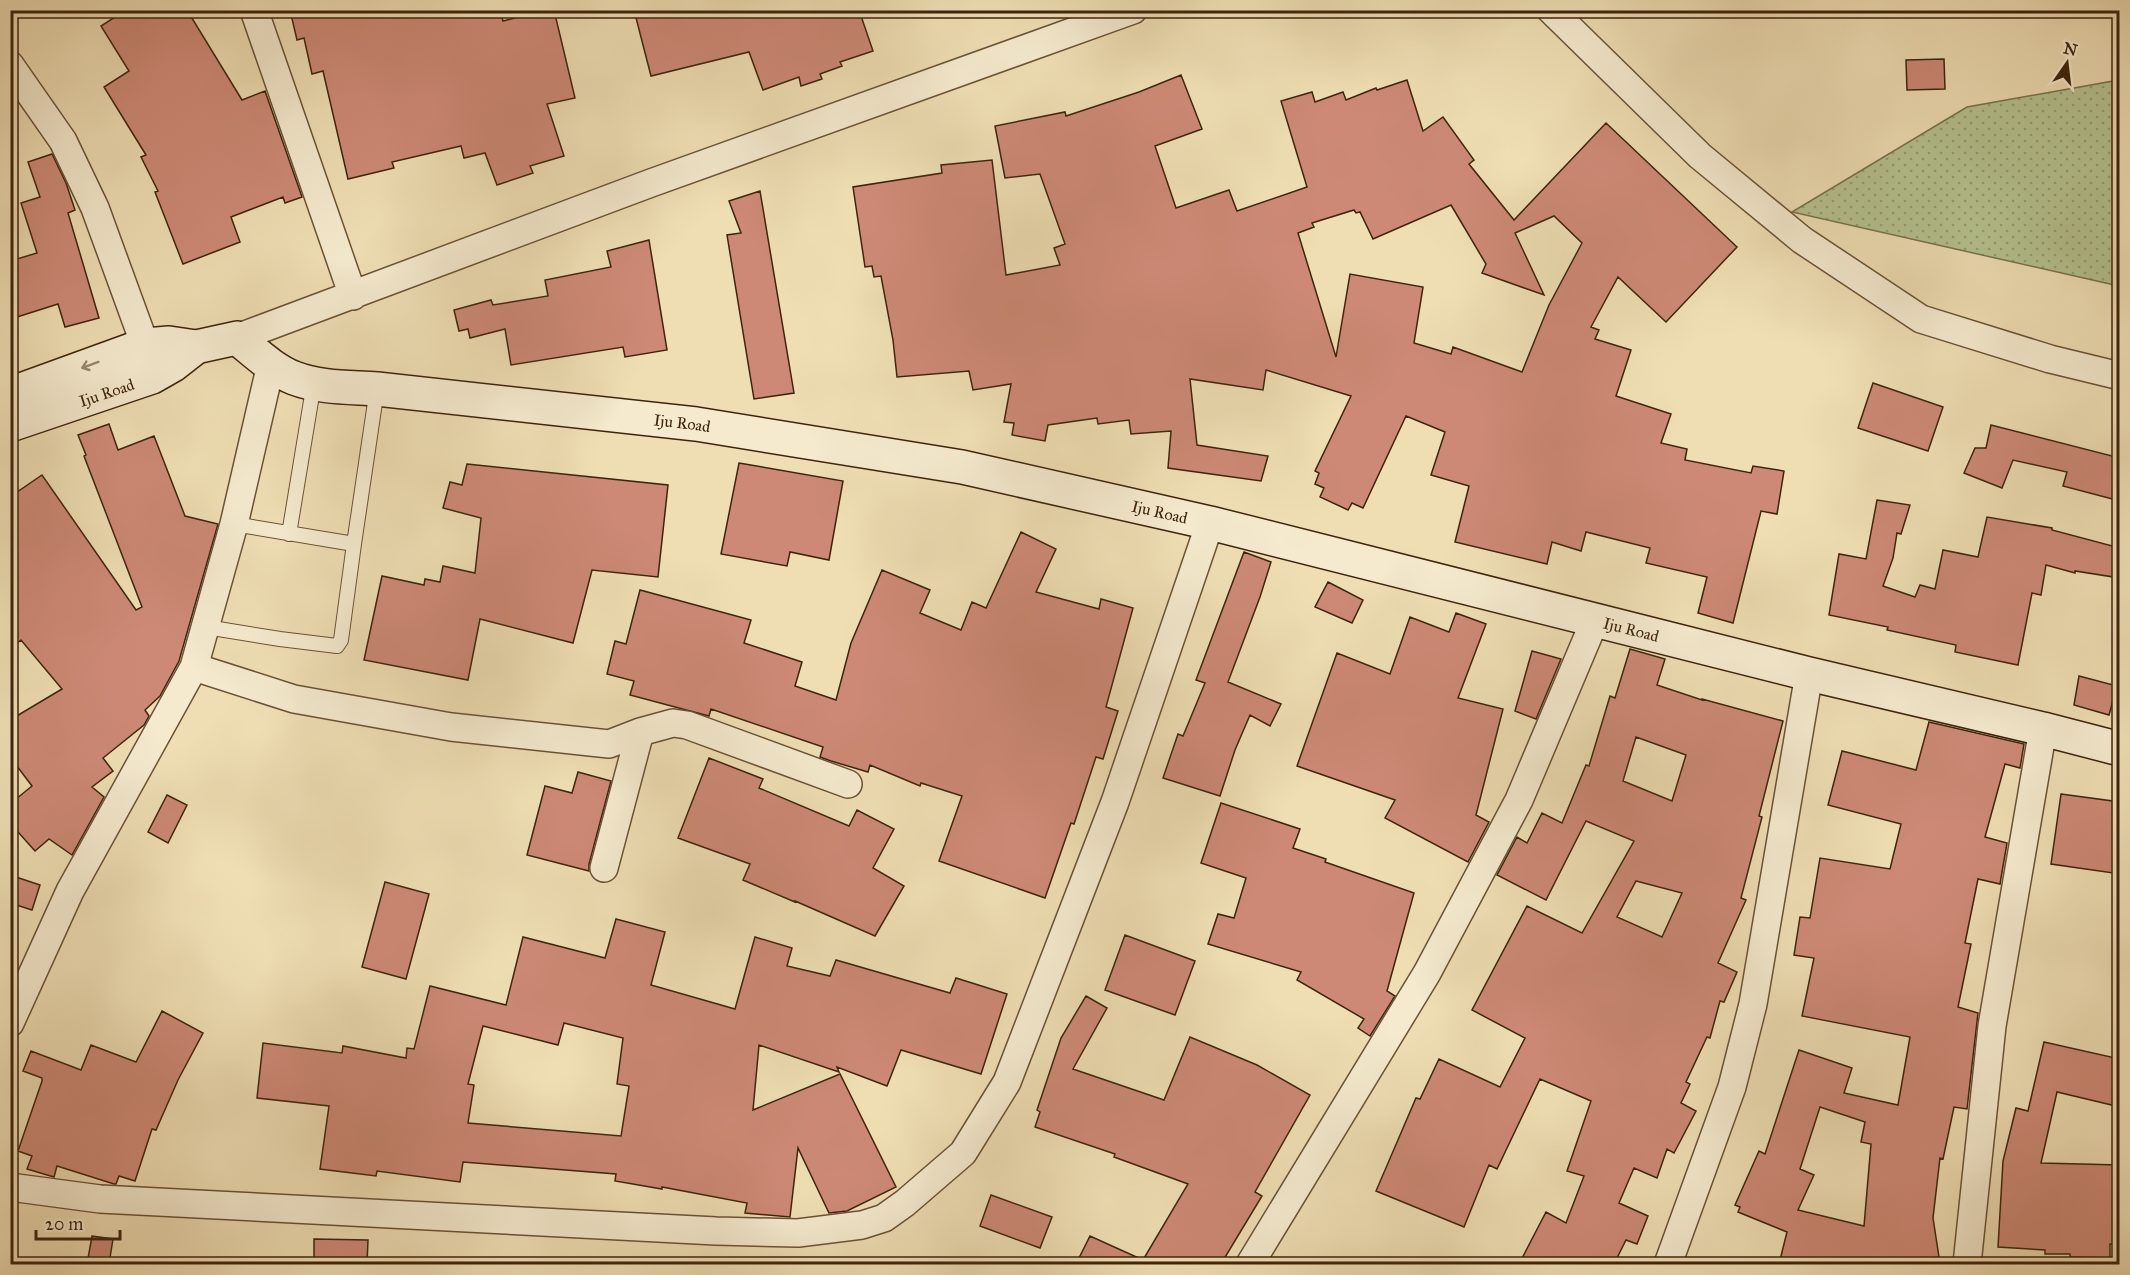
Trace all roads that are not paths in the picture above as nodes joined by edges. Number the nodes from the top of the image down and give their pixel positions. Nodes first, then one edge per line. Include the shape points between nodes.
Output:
1 (254, 10) edge
2 (1133, 10) edge
3 (1551, 10) edge
4 (10, 65) edge
5 (353, 296) junction
6 (237, 338) junction
7 (145, 345) junction
8 (196, 347) junction
9 (271, 364) junction
10 (2120, 376) edge
11 (152, 377) junction
12 (314, 383) junction
13 (377, 389) junction
14 (10, 394) edge
15 (10, 425) edge
16 (1210, 523) junction
17 (234, 524) junction
18 (289, 534) junction
19 (354, 544) junction
20 (1595, 621) junction
21 (206, 627) junction
22 (194, 667) junction
23 (1809, 674) junction
24 (2043, 729) junction
25 (640, 732) junction
26 (2120, 749) edge
27 (848, 784) dead end
28 (604, 868) dead end
29 (10, 1023) edge
30 (10, 1187) edge
31 (1250, 1264) edge
32 (1668, 1264) edge
33 (1967, 1264) edge

1 - 5 street
2 - 5 street via 651,183
3 - 10 street via 1700,156 1802,240 1921,319
4 - 7 street via 63,141 95,208
5 - 6 street
6 - 8 main road, Iju Road
6 - 9 main road, Iju Road
7 - 8 main road, Iju Road
7 - 11 street
7 -> 14 main road, Iju Road
8 - 11 main road, Iju Road
9 - 12 main road, Iju Road via 294,378
9 - 17 street
11 - 15 main road, Iju Road
12 - 13 main road, Iju Road
12 - 18 lane
13 - 16 main road, Iju Road via 719,428 962,467
13 - 19 lane
16 - 20 main road, Iju Road
16 - 30 street via 1115,802 1007,1082 963,1153 884,1218 862,1225 798,1233 716,1231 100,1199
17 - 18 lane
17 - 21 street
18 - 19 lane
19 - 21 lane via 337,646
20 - 23 main road, Iju Road
20 - 31 street via 1519,800 1427,973
21 - 22 street
22 - 25 street via 294,699 451,727 609,744
22 - 29 street via 70,891
23 - 24 main road, Iju Road
23 - 32 street via 1753,1004 1732,1087
24 - 26 main road, Iju Road
24 - 33 street via 1992,1026
25 - 27 street via 673,723 687,724
25 - 28 street

